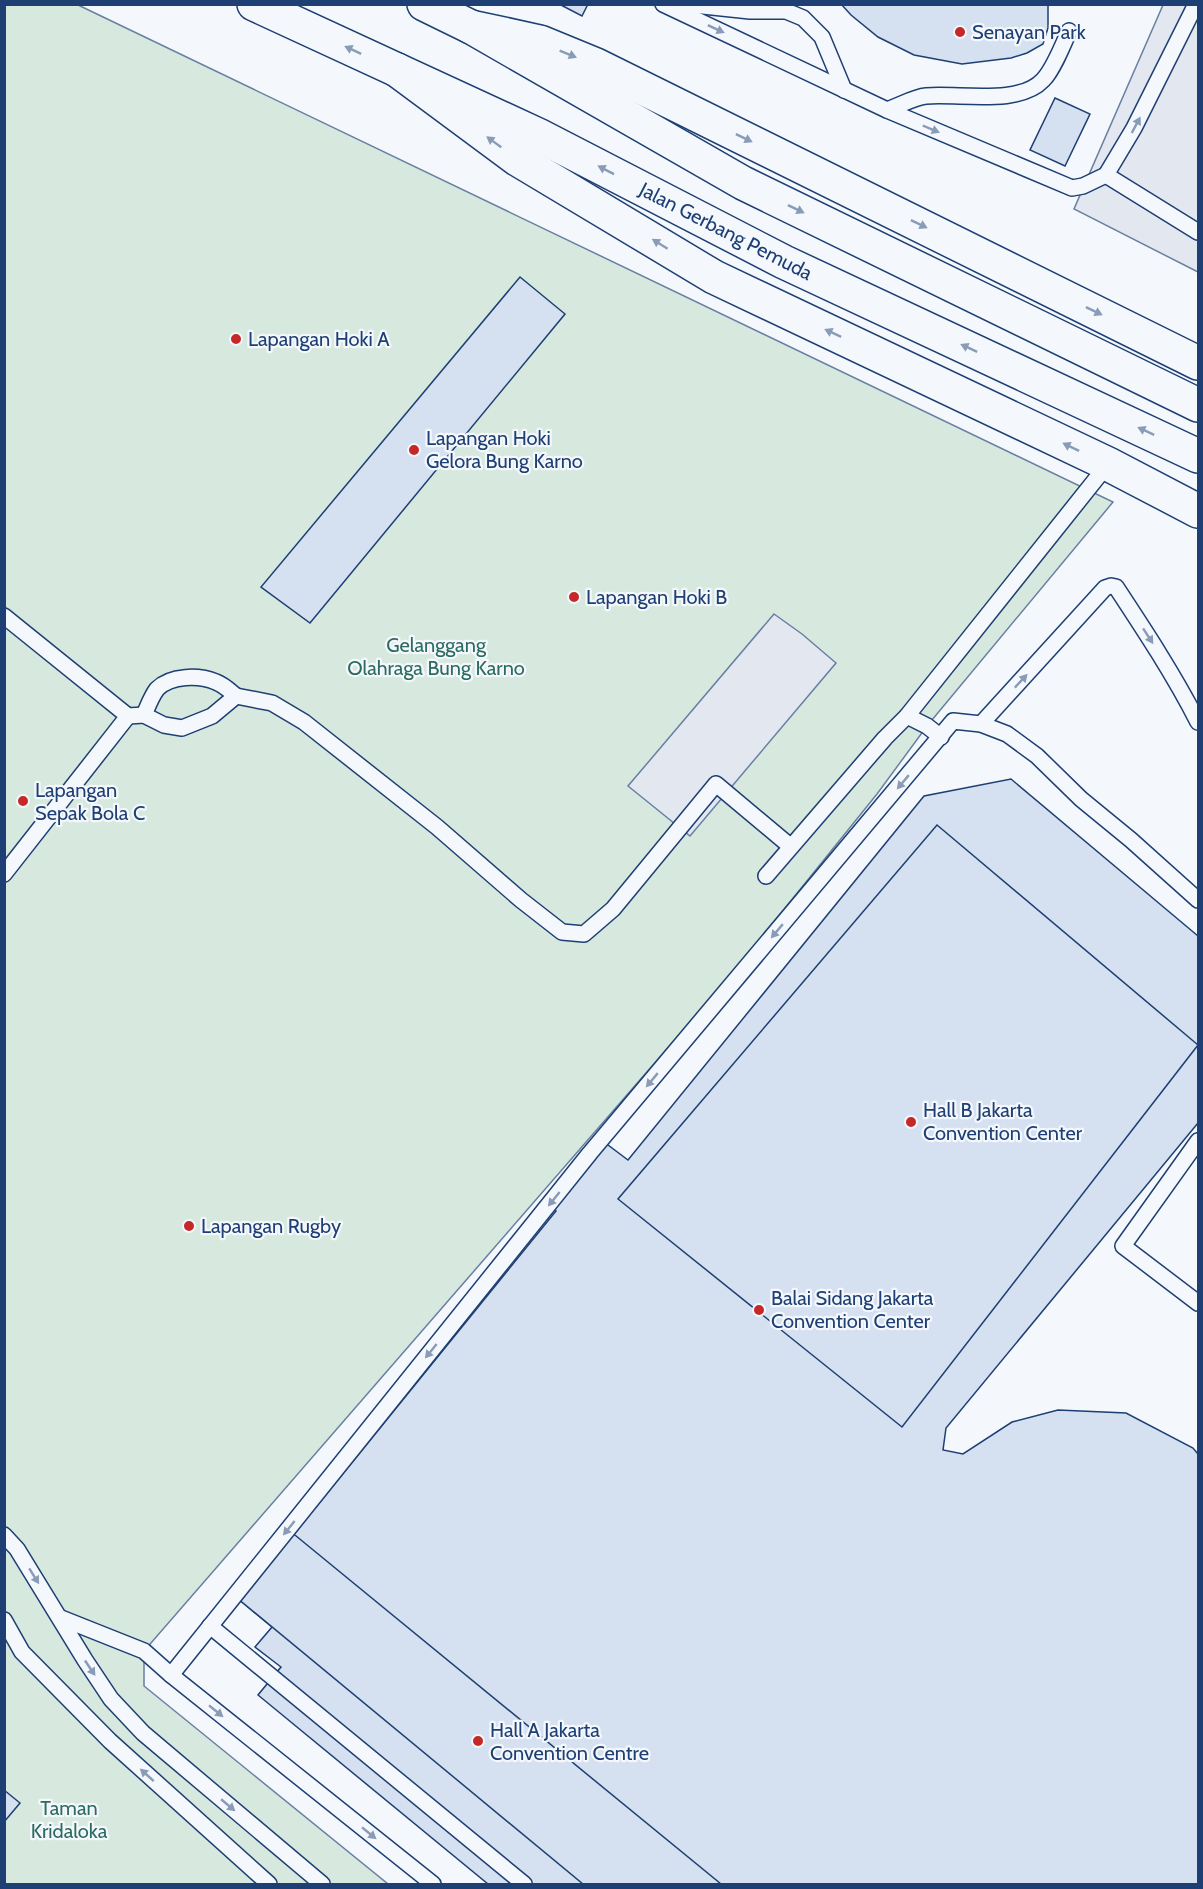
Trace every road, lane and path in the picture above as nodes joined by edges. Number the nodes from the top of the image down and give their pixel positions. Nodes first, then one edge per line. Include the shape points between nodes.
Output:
1 (254, 4) edge
2 (424, 4) edge
3 (663, 4) edge
4 (684, 4) edge
5 (1196, 4) edge
6 (471, 27) junction
7 (1070, 31) dead end
8 (397, 70) junction
9 (844, 90) junction
10 (887, 110) junction
11 (1106, 175) junction
12 (1198, 232) edge
13 (1198, 363) edge
14 (1198, 405) edge
15 (1198, 456) edge
16 (1108, 464) junction
17 (1167, 494) junction
18 (1198, 501) edge
19 (1198, 511) edge
20 (4, 616) edge
21 (236, 696) junction
22 (144, 715) junction
23 (128, 716) junction
24 (908, 716) junction
25 (1198, 722) edge
26 (981, 724) junction
27 (941, 737) junction
28 (790, 846) junction
29 (4, 874) edge
30 (766, 876) dead end
31 (1198, 900) edge
32 (1198, 1141) edge
33 (1198, 1303) edge
34 (4, 1535) edge
35 (61, 1618) junction
36 (4, 1620) edge
37 (210, 1626) junction
38 (171, 1675) junction
39 (269, 1884) edge
40 (322, 1884) edge
41 (433, 1884) edge
42 (524, 1884) edge

8 -> 1 main road, Jalan Gerbang Pemuda
2 - 6 main road
3 -> 9 lane
4 - 9 lane via 786,11 803,18 822,37
11 -> 5 lane
6 -> 13 main road via 540,42 596,65
6 -> 14 main road via 743,183
7 - 10 lane via 1043,81 1024,93 924,96
15 -> 8 main road, Jalan Gerbang Pemuda via 784,262 538,135
16 -> 8 main road via 714,277 517,159
9 - 10 lane
10 -> 11 lane via 1072,188
11 - 12 lane
16 - 17 main road
16 - 24 lane
17 - 18 main road
17 - 19 main road
20 - 23 lane
21 - 22 lane via 213,716 182,728
21 - 22 lane via 219,683 190,677 159,688
21 - 28 lane via 272,703 304,722 562,932 584,934 613,909 716,784
22 - 23 lane
23 - 29 lane
24 - 27 lane
24 - 28 lane
26 -> 25 lane via 1111,585 1144,630
26 - 27 lane via 953,721
26 - 31 lane via 1007,734 1037,756
27 -> 37 lane via 590,1153
28 - 30 lane
32 - 33 lane via 1123,1246
34 -> 35 lane
35 - 38 lane via 144,1651
35 -> 40 lane via 111,1699 143,1734
39 -> 36 lane via 110,1742 22,1652
37 - 38 lane
37 - 42 lane
38 -> 41 lane

